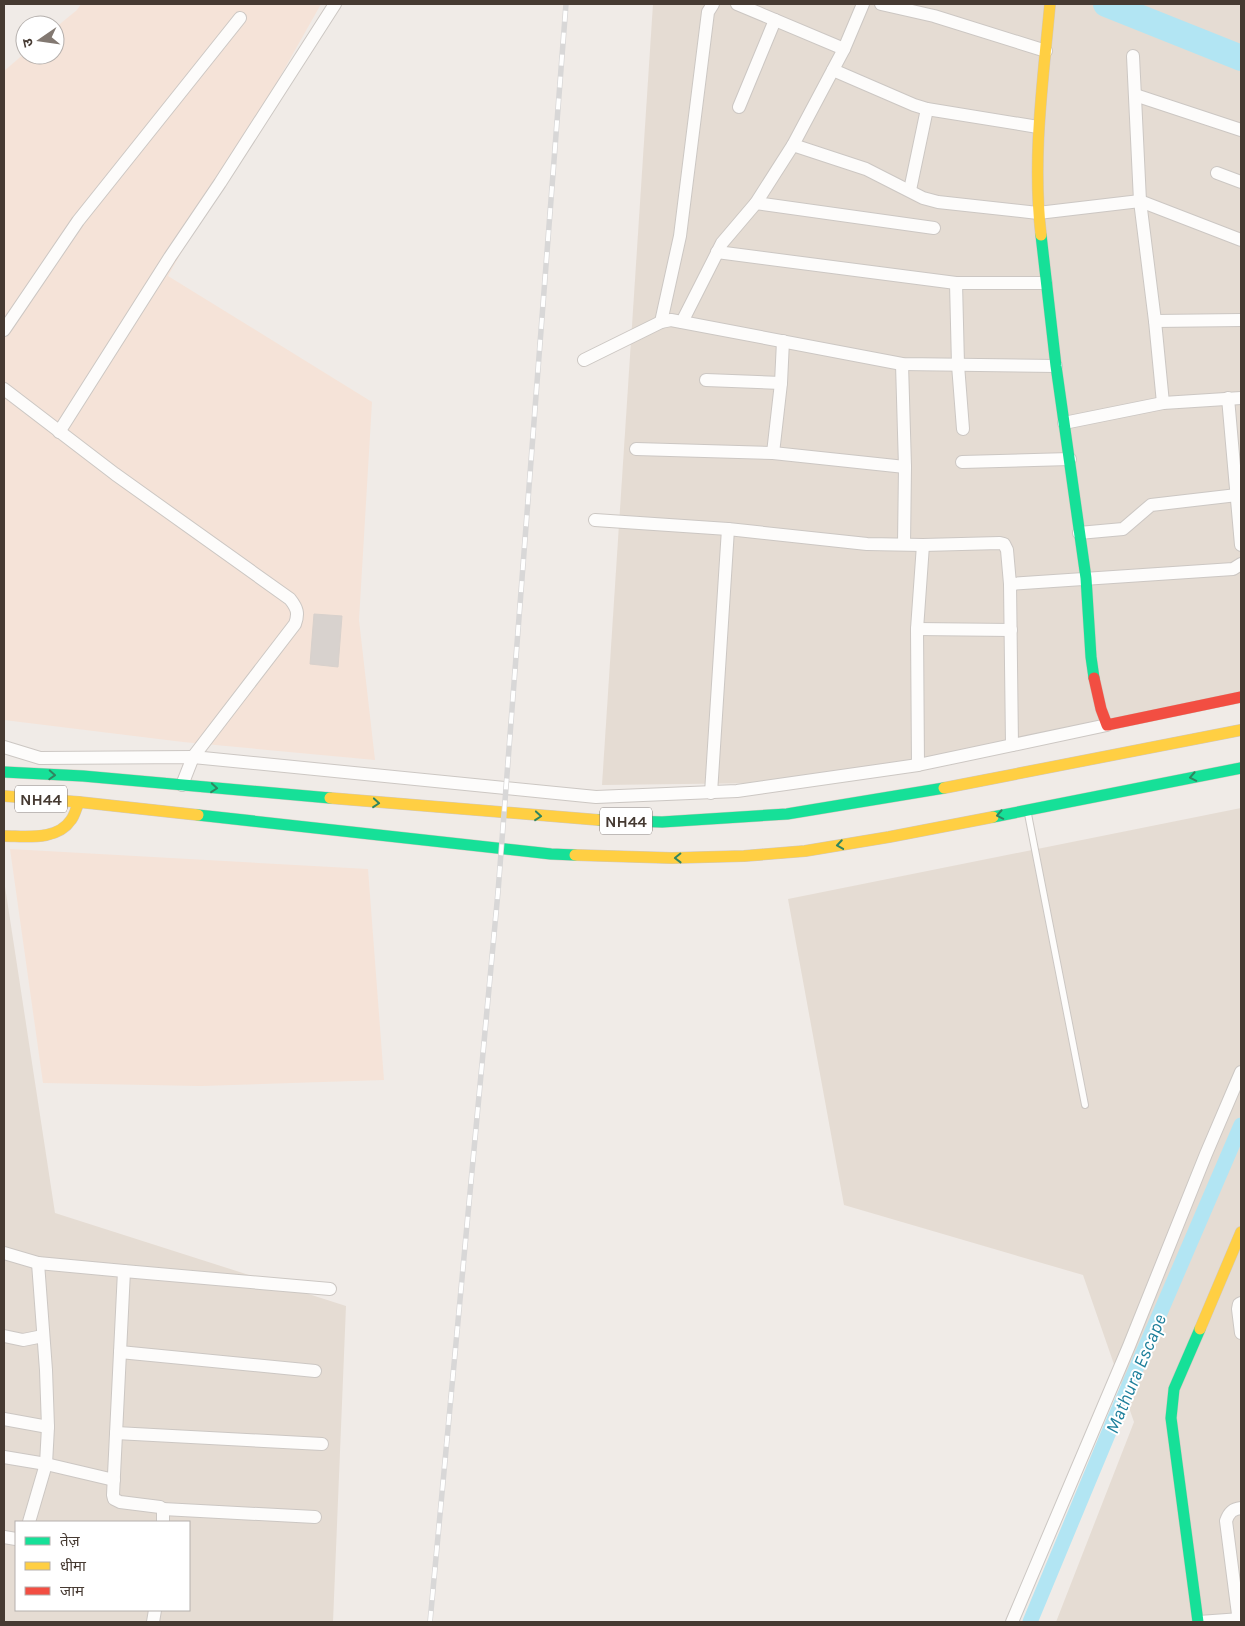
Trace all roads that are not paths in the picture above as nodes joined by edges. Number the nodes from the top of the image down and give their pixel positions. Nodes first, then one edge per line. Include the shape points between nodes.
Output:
1 (335, 4) edge
2 (713, 4) edge
3 (737, 4) edge
4 (863, 4) edge
5 (881, 4) edge
6 (1050, 4) edge
7 (240, 18) dead end
8 (775, 20) junction
9 (844, 49) junction
10 (1046, 51) junction
11 (1134, 56) dead end
12 (833, 70) junction
13 (1135, 95) junction
14 (739, 107) dead end
15 (927, 109) junction
16 (1038, 126) junction
17 (1241, 130) edge
18 (792, 145) junction
19 (1217, 173) dead end
20 (1241, 182) edge
21 (910, 190) junction
22 (1140, 201) junction
23 (756, 203) junction
24 (1038, 213) junction
25 (934, 228) dead end
26 (1241, 240) edge
27 (717, 252) junction
28 (956, 282) junction
29 (1046, 283) junction
30 (1241, 320) edge
31 (1155, 321) junction
32 (661, 322) junction
33 (682, 322) junction
34 (4, 330) edge
35 (783, 341) junction
36 (584, 360) dead end
37 (902, 364) junction
38 (958, 366) junction
39 (1056, 366) junction
40 (706, 380) dead end
41 (781, 383) junction
42 (4, 390) edge
43 (1228, 398) junction
44 (1241, 398) edge
45 (1162, 403) junction
46 (1064, 423) junction
47 (963, 428) dead end
48 (60, 432) junction
49 (636, 448) dead end
50 (772, 453) junction
51 (1070, 459) junction
52 (962, 462) dead end
53 (905, 467) junction
54 (1237, 495) junction
55 (596, 520) dead end
56 (728, 529) junction
57 (1079, 533) junction
58 (904, 544) junction
59 (923, 545) junction
60 (1241, 545) edge
61 (1241, 564) edge
62 (1086, 578) junction
63 (1010, 584) junction
64 (917, 629) junction
65 (1011, 630) junction
66 (1241, 697) edge
67 (1107, 725) junction
68 (1241, 730) edge
69 (1012, 745) junction
70 (4, 747) edge
71 (194, 757) junction
72 (918, 765) junction
73 (1241, 768) edge
74 (4, 772) edge
75 (182, 784) junction
76 (711, 793) junction
77 (4, 796) edge
78 (79, 802) junction
79 (1027, 810) junction
80 (4, 836) edge
81 (1241, 1072) edge
82 (1085, 1105) dead end
83 (1241, 1232) edge
84 (4, 1253) edge
85 (38, 1263) junction
86 (124, 1271) junction
87 (330, 1288) dead end
88 (1241, 1303) edge
89 (1241, 1333) edge
90 (4, 1336) edge
91 (44, 1336) junction
92 (120, 1352) junction
93 (315, 1371) dead end
94 (4, 1420) edge
95 (48, 1427) junction
96 (116, 1433) junction
97 (322, 1444) dead end
98 (4, 1457) edge
99 (46, 1464) junction
100 (114, 1480) junction
101 (1241, 1508) edge
102 (163, 1509) junction
103 (315, 1517) dead end
104 (29, 1521) edge
105 (163, 1521) edge
106 (1240, 1620) edge
107 (1012, 1622) edge
108 (1199, 1622) edge

1 - 48 street
2 - 32 street via 708,12 680,236
3 - 8 street
4 - 9 street
5 - 10 street via 942,18
6 - 10 main road
7 - 34 street via 78,221
8 - 9 street
8 - 14 street
9 - 12 street
10 - 16 main road
11 - 13 street
12 - 15 street
12 - 18 street
13 - 17 street
13 - 22 street
15 - 16 street
15 - 21 street
16 - 24 main road
18 - 21 street via 866,169
18 - 23 street
19 - 20 street
21 - 24 street via 938,202
22 - 24 street
22 - 26 street
22 - 31 street
23 - 25 street
23 - 27 street
24 - 29 main road
27 - 28 street
27 - 33 street
28 - 29 street
28 - 38 street
29 - 39 main road
30 - 31 street
31 - 45 street
32 - 33 street
32 - 36 street
33 - 35 street
35 - 37 street
35 - 41 street
37 - 38 street
37 - 53 street
38 - 39 street
38 - 47 street
39 - 46 main road
40 - 41 street
41 - 50 street
42 - 48 street
43 - 44 street
43 - 45 street
43 - 54 street
45 - 46 street
46 - 51 main road
48 - 71 street via 290,600 296,608 296,624
49 - 50 street
50 - 53 street
51 - 52 street
51 - 57 main road
53 - 58 street
54 - 57 street via 1151,505 1123,529
54 - 60 street
55 - 56 street
56 - 58 street via 867,544
56 - 76 street
57 - 62 main road
58 - 59 street
59 - 63 street via 1004,544
59 - 64 street
61 - 62 street via 1233,568
62 - 63 street
62 - 67 main road via 1091,657
63 - 65 street
64 - 65 street
64 - 72 street
65 - 69 street
66 - 67 main road
67 - 69 street
75 -> 68 main road, NH44 via 584,820 662,822 815,810
69 - 72 street
70 - 71 street via 40,758
71 - 75 street
71 - 76 street via 596,797
72 - 76 street
73 -> 79 main road, NH44
74 -> 75 main road, NH44
77 - 78 main road, NH44
79 -> 78 main road, NH44 via 805,851 672,858 551,854
78 - 80 main road via 71,822 62,830 50,835
79 - 82 lane
81 - 107 street
83 - 108 main road via 1174,1389 1172,1403 1171,1418
84 - 85 street
85 - 86 street
85 - 91 street
86 - 87 street
86 - 92 street
88 - 89 street via 1238,1309
90 - 91 street via 23,1340
91 - 95 street
92 - 93 street
92 - 96 street
94 - 95 street
95 - 99 street
96 - 97 street
96 - 100 street
98 - 99 street
99 - 100 street
99 - 104 street
100 - 102 street via 116,1501
101 - 106 street via 1233,1509 1226,1520
102 - 103 street
102 - 105 street
106 - 108 street

